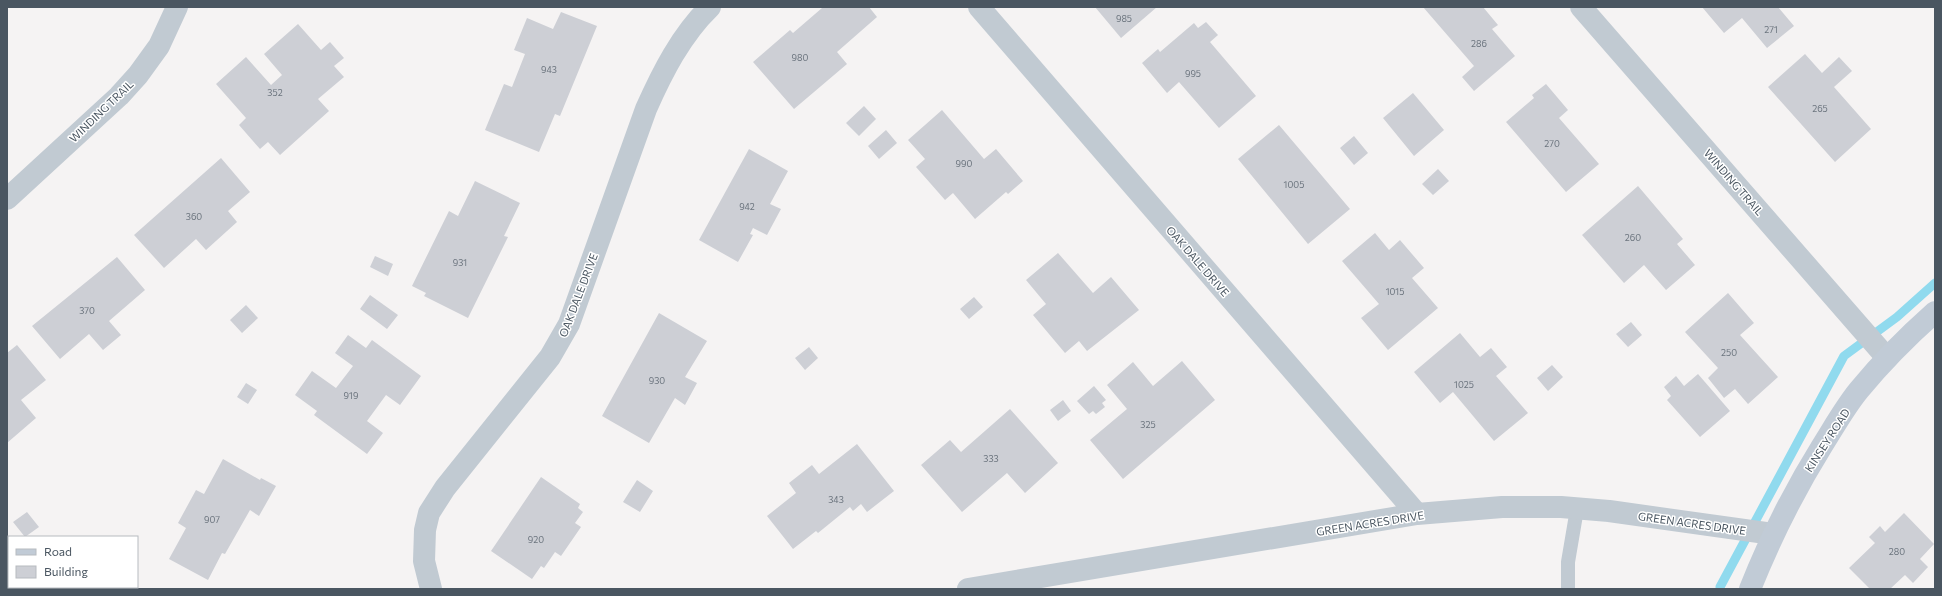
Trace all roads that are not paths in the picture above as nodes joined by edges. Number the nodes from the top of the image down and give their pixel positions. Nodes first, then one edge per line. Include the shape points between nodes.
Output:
1 (176, 7) edge
2 (710, 7) edge
3 (979, 7) edge
4 (1581, 7) edge
5 (7, 199) edge
6 (1935, 312) edge
7 (1887, 358) junction
8 (1577, 509) junction
9 (1417, 514) junction
10 (1774, 534) junction
11 (431, 589) edge
12 (968, 589) edge
13 (1568, 589) edge
14 (1750, 589) edge

1 - 5 street, WINDING TRAIL via 159,46 138,75 119,96
2 - 11 street, OAK DALE DRIVE via 677,49 657,85 562,338 550,357 445,488 429,513 425,530 424,561
3 - 9 street, OAK DALE DRIVE
4 - 7 street, WINDING TRAIL
6 - 7 street, KINSEY ROAD
7 - 10 street, KINSEY ROAD via 1858,391 1836,423 1803,477
8 - 9 street, GREEN ACRES DRIVE via 1502,507
8 - 10 street, GREEN ACRES DRIVE via 1609,511
8 - 13 lane via 1568,562
9 - 12 street, GREEN ACRES DRIVE
10 - 14 street, KINSEY ROAD

